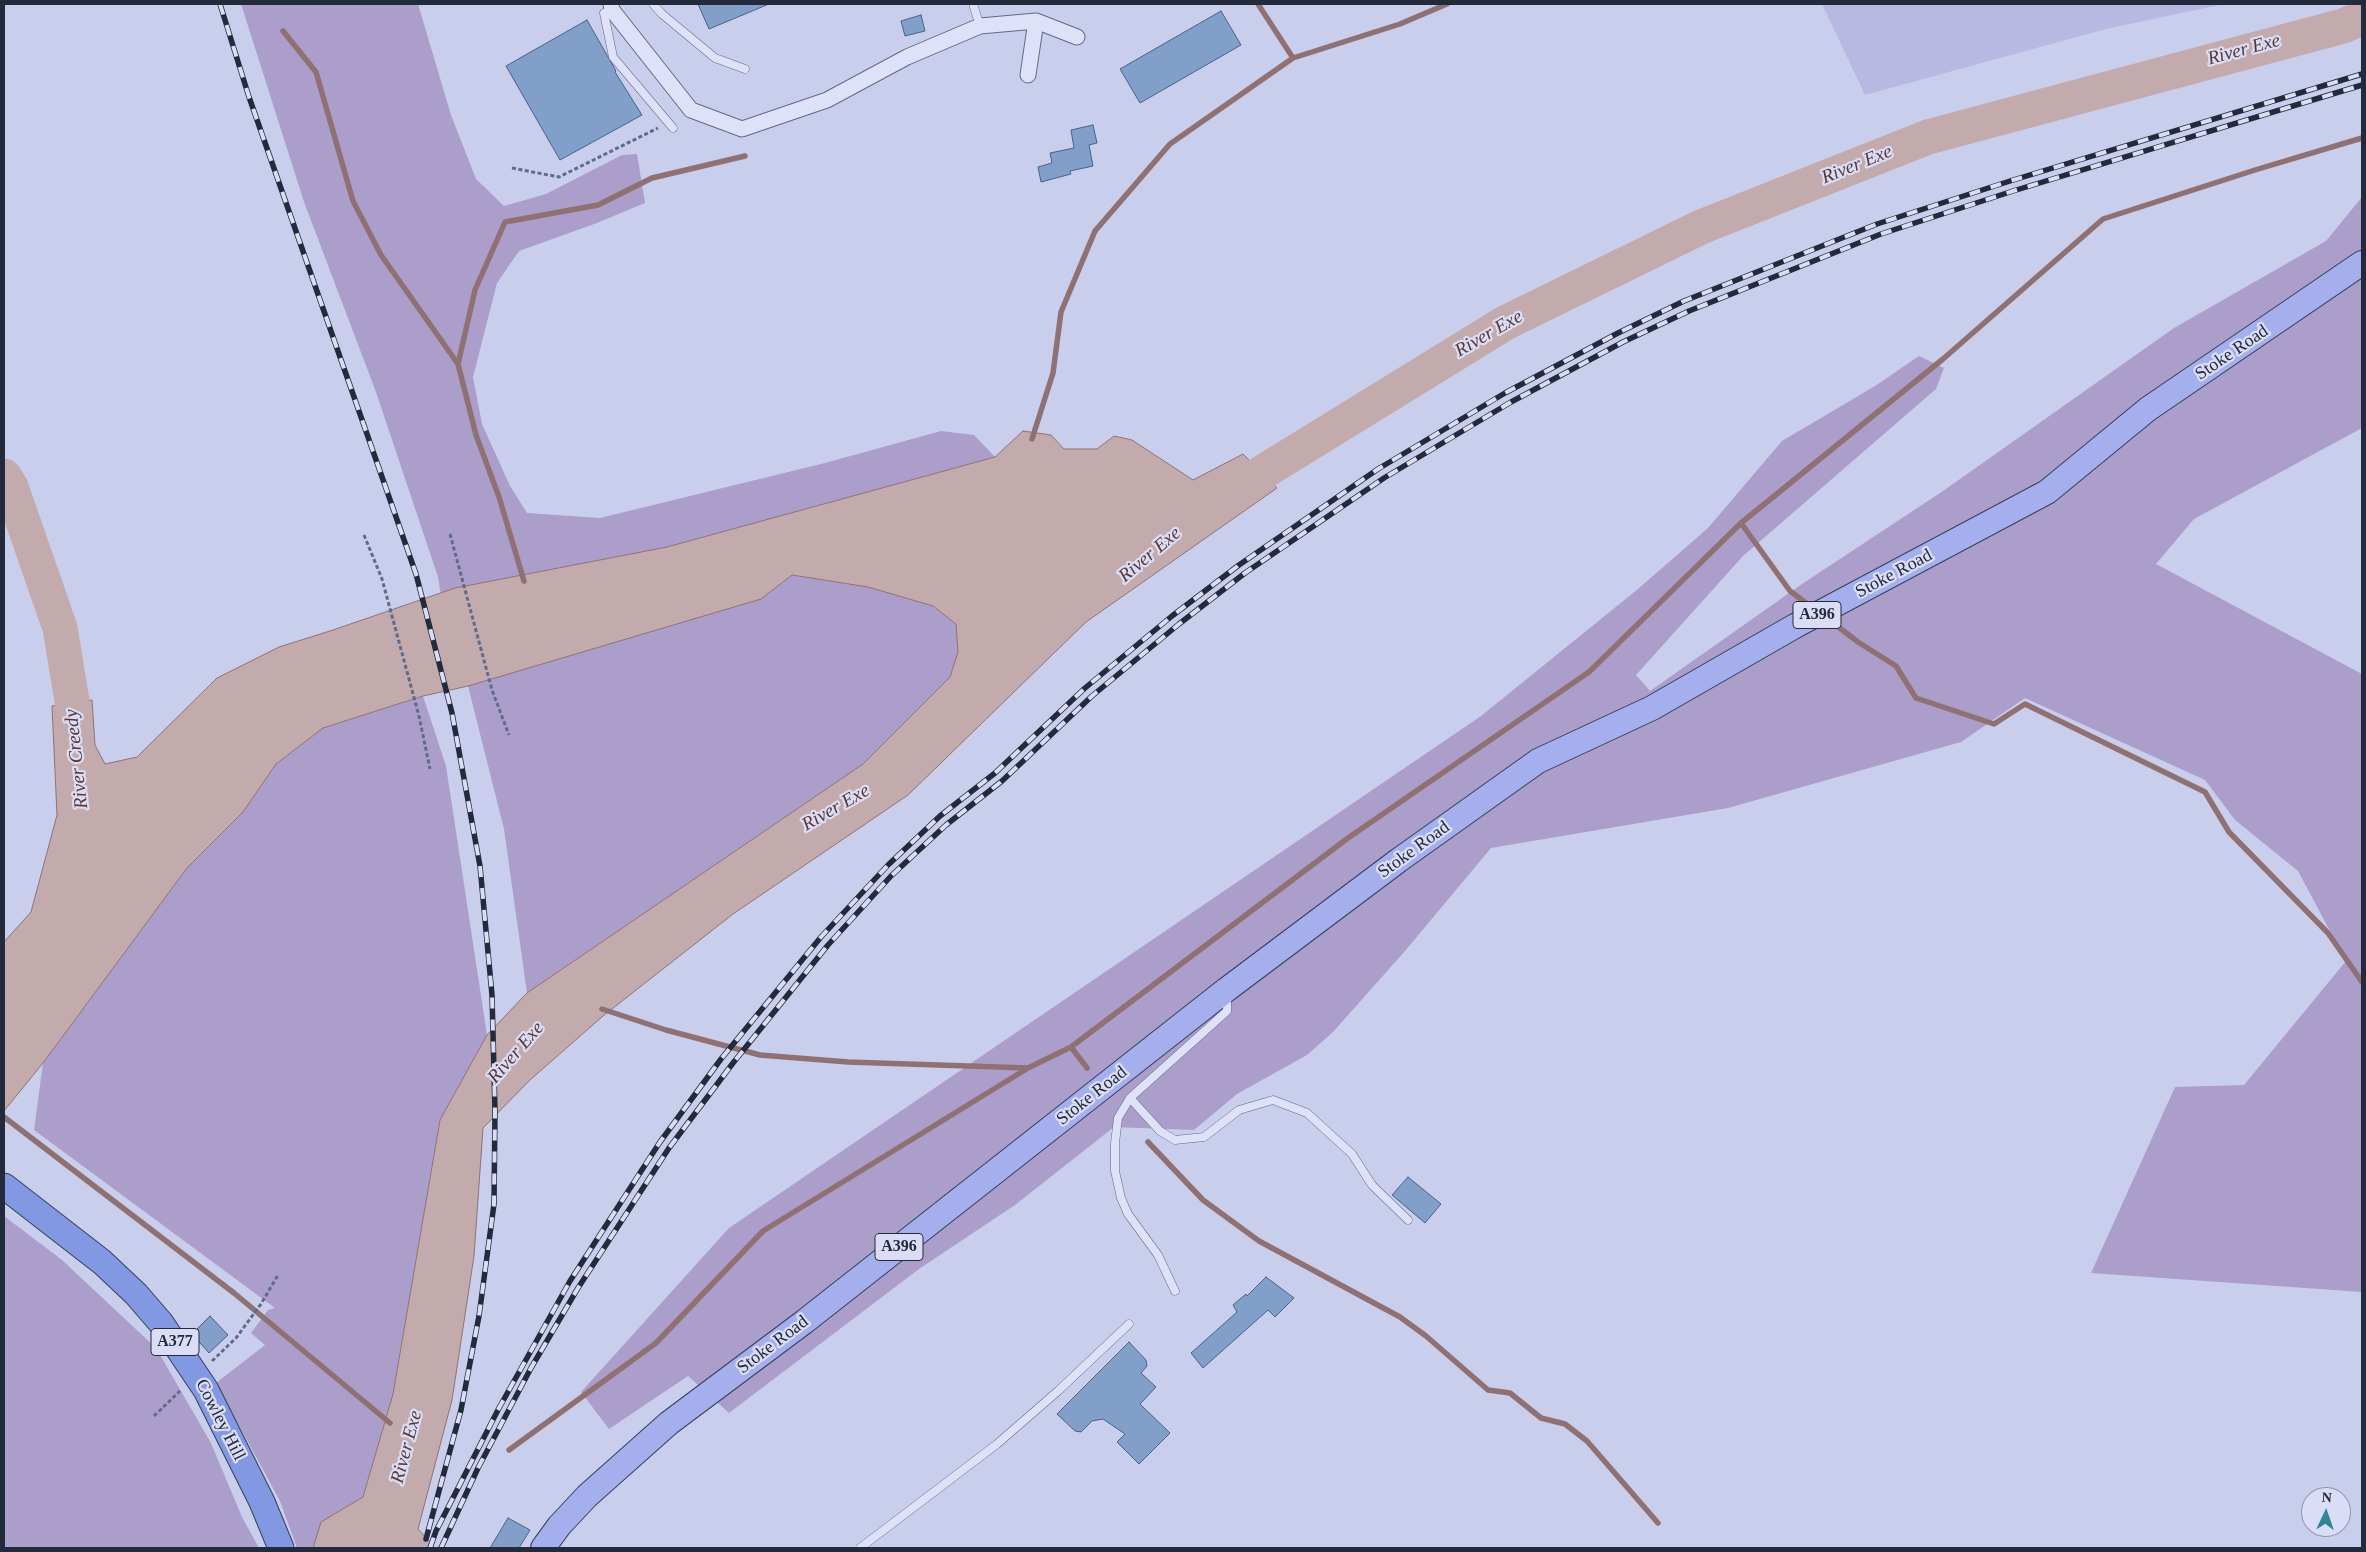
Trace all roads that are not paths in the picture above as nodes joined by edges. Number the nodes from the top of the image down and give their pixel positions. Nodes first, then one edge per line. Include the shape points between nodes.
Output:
1 (653, 4) edge
2 (973, 4) edge
3 (612, 7) edge
4 (1036, 21) junction
5 (980, 26) junction
6 (1077, 37) dead end
7 (746, 69) dead end
8 (1028, 75) dead end
9 (672, 128) road end
10 (2362, 263) edge
11 (1226, 990) junction
12 (1130, 1098) junction
13 (4, 1186) edge
14 (1408, 1220) dead end
15 (1175, 1291) dead end
16 (1129, 1324) dead end
17 (281, 1548) edge
18 (543, 1548) edge
19 (860, 1548) edge

1 - 7 lane via 715,58
2 - 5 lane
3 - 5 street via 691,110 742,129 827,100 907,57
3 - 9 lane via 604,13 613,57
4 - 5 street
4 - 6 street
4 - 8 street
10 - 11 main road, Stoke Road / A396 via 2148,409 2047,492 1795,626 1652,708 1538,761
11 - 12 lane via 1227,1011
11 - 18 main road, Stoke Road / A396 via 804,1322 669,1423 587,1496
12 - 14 lane via 1160,1131 1175,1140 1204,1137 1238,1110 1272,1100 1307,1113 1352,1154 1372,1185
12 - 15 lane via 1118,1118 1115,1143 1115,1171 1121,1198 1128,1214 1158,1254
13 - 17 highway, Cowley Hill / A377 via 118,1276 161,1323 206,1390 262,1502
16 - 19 lane via 997,1444

